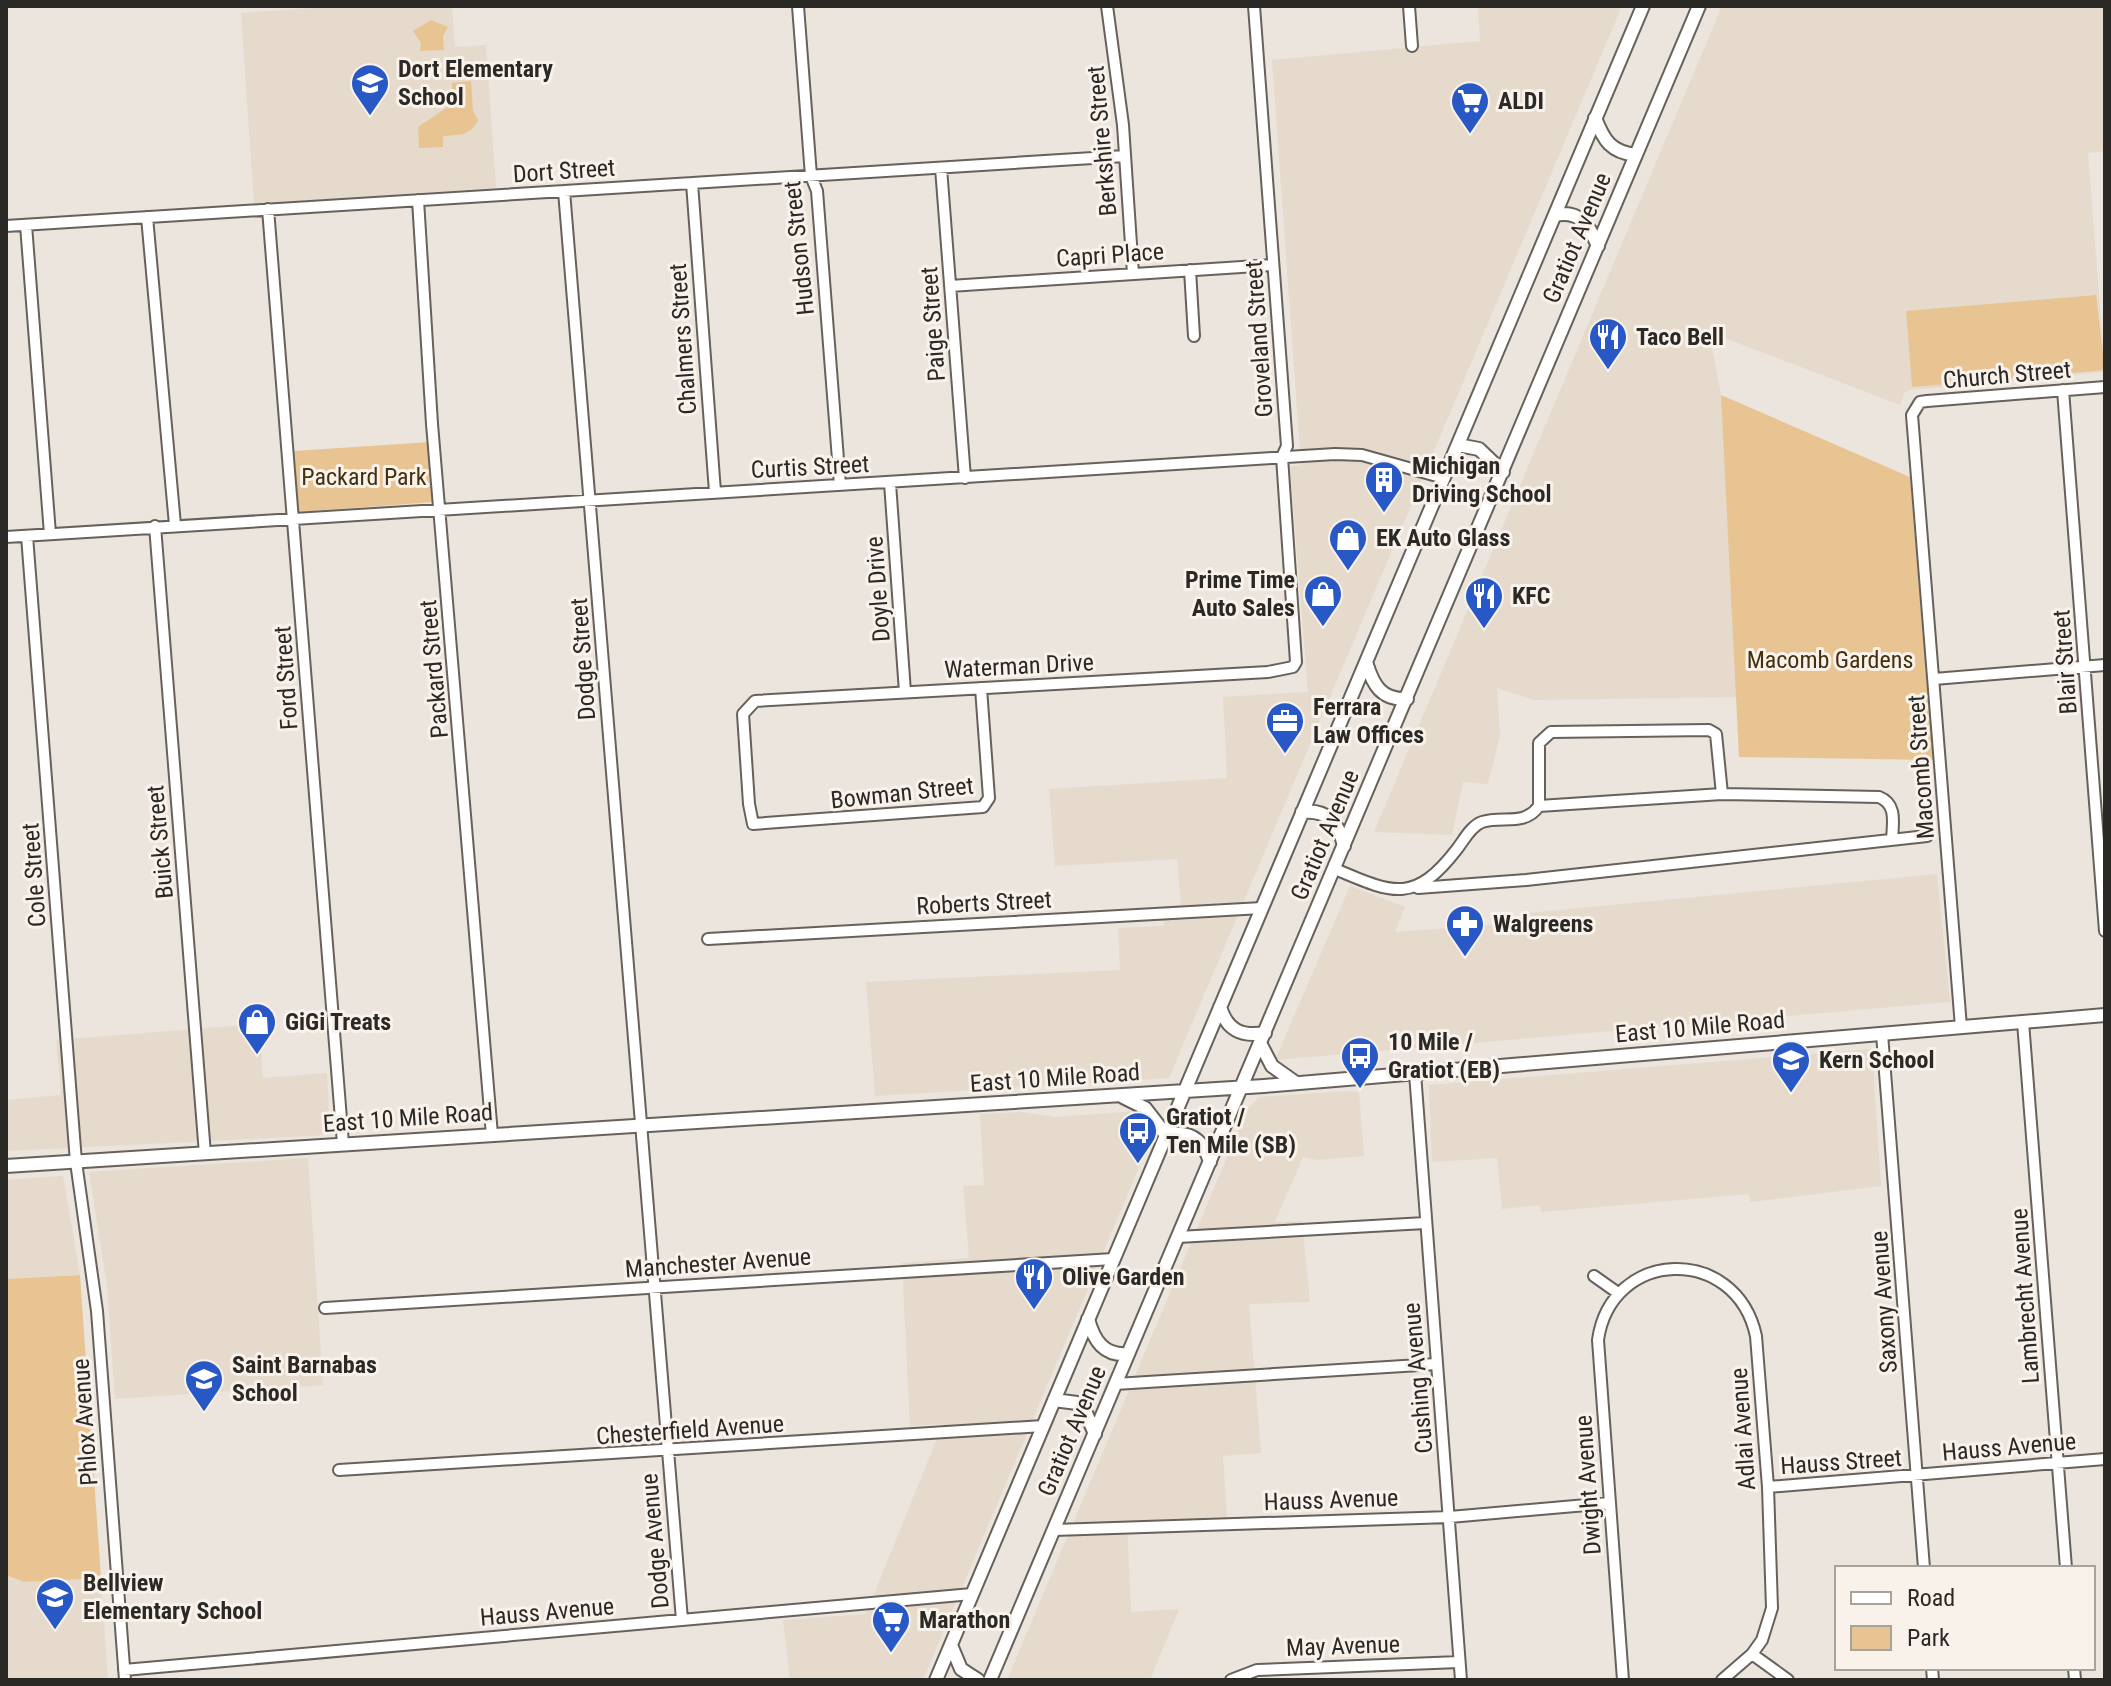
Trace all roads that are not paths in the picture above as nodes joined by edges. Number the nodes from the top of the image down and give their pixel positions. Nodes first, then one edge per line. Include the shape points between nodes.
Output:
1 (798, 6) edge
2 (1107, 6) edge
3 (1254, 6) edge
4 (1409, 6) edge
5 (1643, 6) edge
6 (1699, 6) edge
7 (1412, 46) dead end
8 (1595, 118) junction
9 (1636, 155) junction
10 (1125, 156) junction
11 (941, 168) junction
12 (811, 176) junction
13 (692, 183) junction
14 (564, 191) junction
15 (418, 200) junction
16 (268, 209) junction
17 (1555, 215) junction
18 (147, 217) junction
19 (26, 225) junction
20 (6, 226) edge
21 (1598, 246) junction
22 (1273, 265) junction
23 (1190, 270) junction
24 (1133, 274) junction
25 (950, 286) junction
26 (1194, 336) dead end
27 (2105, 387) edge
28 (2063, 390) junction
29 (1915, 409) joint
30 (1458, 445) junction
31 (1282, 457) junction
32 (1503, 472) junction
33 (965, 478) junction
34 (1444, 478) junction
35 (890, 483) junction
36 (840, 485) junction
37 (715, 492) junction
38 (590, 499) junction
39 (441, 509) junction
40 (294, 517) junction
41 (175, 525) junction
42 (155, 526) junction
43 (50, 534) junction
44 (27, 536) junction
45 (6, 537) edge
46 (1366, 662) junction
47 (2105, 665) edge
48 (2085, 666) junction
49 (1293, 667) joint
50 (1934, 679) junction
51 (981, 688) junction
52 (905, 692) junction
53 (1407, 699) junction
54 (748, 706) joint
55 (1722, 794) junction
56 (1539, 806) junction
57 (1302, 812) junction
58 (1927, 836) dead end
59 (1892, 839) junction
60 (1344, 846) junction
61 (1335, 869) junction
62 (1418, 888) junction
63 (1262, 908) junction
64 (2105, 931) edge
65 (708, 939) dead end
66 (1220, 1007) junction
67 (2105, 1015) edge
68 (2023, 1022) junction
69 (1961, 1027) junction
70 (1882, 1034) junction
71 (1262, 1038) junction
72 (1415, 1073) junction
73 (1296, 1083) junction
74 (1241, 1087) junction
75 (1184, 1091) junction
76 (1116, 1095) junction
77 (639, 1124) junction
78 (492, 1135) junction
79 (1166, 1135) junction
80 (343, 1144) junction
81 (205, 1154) junction
82 (76, 1162) junction
83 (1210, 1162) junction
84 (6, 1166) edge
85 (1425, 1223) junction
86 (1178, 1237) junction
87 (1113, 1259) junction
88 (1594, 1276) dead end
89 (656, 1286) junction
90 (1618, 1293) junction
91 (325, 1308) dead end
92 (1088, 1319) junction
93 (1128, 1354) junction
94 (1436, 1364) junction
95 (1115, 1384) junction
96 (1054, 1400) junction
97 (1043, 1426) junction
98 (1095, 1434) junction
99 (668, 1452) junction
100 (2105, 1459) edge
101 (2058, 1463) junction
102 (339, 1470) dead end
103 (1917, 1476) junction
104 (1768, 1487) junction
105 (1609, 1503) junction
106 (1450, 1517) junction
107 (1054, 1530) junction
108 (1924, 1566) edge
109 (2066, 1566) edge
110 (972, 1594) junction
111 (682, 1620) junction
112 (951, 1645) junction
113 (1752, 1654) junction
114 (1459, 1662) junction
115 (124, 1675) edge
116 (936, 1680) edge
117 (978, 1680) edge
118 (990, 1680) edge
119 (1231, 1680) edge
120 (1461, 1680) edge
121 (1623, 1680) edge
122 (1722, 1680) edge
123 (1788, 1680) edge

1 - 12 street, Hudson Street
2 - 10 street, Berkshire Street
3 - 22 street, Groveland Street
4 - 7 street
5 - 8 main road, Gratiot Avenue
6 - 9 main road, Gratiot Avenue
8 - 9 main road via 1613,150
8 - 17 main road, Gratiot Avenue
9 - 21 main road, Gratiot Avenue
10 - 11 street, Dort Street
10 - 24 street, Berkshire Street
11 - 12 street, Dort Street
11 - 25 street, Paige Street
12 - 13 street, Dort Street
12 - 36 street, Hudson Street via 817,191
13 - 14 street, Dort Street
13 - 37 street, Chalmers Street
14 - 15 street, Dort Street
14 - 38 street, Dodge Street
15 - 16 street, Dort Street
15 - 39 street, Packard Street
16 - 18 street, Dort Street
16 - 40 street, Ford Street
17 - 21 main road via 1583,219
17 - 30 main road, Gratiot Avenue
18 - 19 street, Dort Street
18 - 41 street
19 - 20 street, Dort Street
19 - 43 street
21 - 32 main road, Gratiot Avenue
22 - 23 street, Capri Place
22 - 31 street, Groveland Street via 1287,446
23 - 24 street, Capri Place
23 - 26 street
24 - 25 street, Capri Place
25 - 33 street, Paige Street
27 - 28 street, Church Street
28 - 29 street, Church Street via 1927,401
28 - 48 street, Blair Street
29 - 50 street, Macomb Street
30 - 32 main road via 1479,449
30 - 34 main road, Gratiot Avenue
31 - 33 street, Curtis Street
31 - 34 street, Curtis Street via 1362,455
31 - 49 street, Groveland Street via 1297,654
32 - 53 main road, Gratiot Avenue
33 - 35 street, Curtis Street
34 - 46 main road, Gratiot Avenue
35 - 36 street, Curtis Street
35 - 52 street, Doyle Drive
36 - 37 street, Curtis Street
37 - 38 street, Curtis Street
38 - 39 street, Curtis Street
38 - 77 street, Dodge Street
39 - 40 street, Curtis Street
39 - 78 street, Packard Street
40 - 41 street, Curtis Street
40 - 80 street, Ford Street
41 - 42 street, Curtis Street
42 - 43 street, Curtis Street
42 - 81 street, Buick Street
43 - 44 street, Curtis Street
44 - 45 street
44 - 82 street, Cole Street
46 - 53 main road via 1384,695
46 - 57 main road, Gratiot Avenue
47 - 48 street
48 - 50 street
48 - 64 street, Blair Street
49 - 51 street, Waterman Drive
50 - 69 street, Macomb Street
51 - 52 street, Waterman Drive
51 - 54 street, Bowman Street via 989,798 983,807 753,824 743,714
52 - 54 street, Waterman Drive via 765,700
53 - 60 main road, Gratiot Avenue
55 - 56 street
55 - 56 street via 1716,734 1709,730 1551,732 1539,743
55 - 59 street via 1879,797 1892,808
56 - 62 street via 1518,820 1481,822
57 - 60 main road via 1329,817
57 - 63 main road, Gratiot Avenue
58 - 59 street
59 - 62 street via 1883,844
60 - 61 main road, Gratiot Avenue
61 - 62 street via 1378,888
61 - 71 main road, Gratiot Avenue
63 - 65 street, Roberts Street
63 - 66 main road, Gratiot Avenue
66 - 71 main road via 1236,1031
66 - 75 main road, Gratiot Avenue
67 - 68 main road, East 10 Mile Road
68 - 69 main road, East 10 Mile Road
68 - 101 street, Lambrecht Avenue
69 - 70 main road, East 10 Mile Road
70 - 72 main road, East 10 Mile Road
70 - 103 street, Saxony Avenue
71 - 73 main road via 1272,1066
71 - 74 main road, Gratiot Avenue
72 - 73 main road, East 10 Mile Road
72 - 85 street, Cushing Avenue
73 - 74 main road, East 10 Mile Road
74 - 75 main road, East 10 Mile Road
74 - 83 main road, Gratiot Avenue
75 - 76 main road, East 10 Mile Road
75 - 79 main road, Gratiot Avenue
76 - 77 main road, East 10 Mile Road
76 - 79 main road via 1145,1108
77 - 78 main road, East 10 Mile Road
77 - 89 street, Dodge Avenue via 645,1142
78 - 80 main road, East 10 Mile Road
79 - 83 main road via 1196,1137
79 - 87 main road, Gratiot Avenue
80 - 81 main road, East 10 Mile Road
81 - 82 main road, East 10 Mile Road
82 - 84 main road, East 10 Mile Road
82 - 115 street, Phlox Avenue via 97,1311
83 - 86 main road, Gratiot Avenue
85 - 86 street
85 - 94 street, Cushing Avenue
86 - 93 main road, Gratiot Avenue
87 - 89 street, Manchester Avenue
87 - 92 main road, Gratiot Avenue
88 - 90 street
89 - 91 street, Manchester Avenue
89 - 99 street, Dodge Avenue
90 - 104 street, Adlai Avenue via 1639,1277 1678,1269 1716,1278 1739,1295 1756,1336
90 - 105 street, Dwight Avenue via 1605,1313 1598,1340
92 - 93 main road via 1103,1348
92 - 96 main road, Gratiot Avenue
93 - 95 main road, Gratiot Avenue
94 - 95 street
94 - 106 street, Cushing Avenue
95 - 98 main road, Gratiot Avenue
96 - 97 main road, Gratiot Avenue
96 - 98 main road via 1077,1403
97 - 99 street, Chesterfield Avenue
97 - 110 main road, Gratiot Avenue
98 - 107 main road, Gratiot Avenue
99 - 102 street, Chesterfield Avenue
99 - 111 street, Dodge Avenue
100 - 101 street, Hauss Avenue
101 - 103 street, Hauss Avenue
101 - 109 street, Lambrecht Avenue
103 - 104 street, Hauss Street
103 - 108 street, Saxony Avenue
104 - 113 street, Adlai Avenue via 1772,1608
105 - 106 street, Hauss Avenue
105 - 121 street, Dwight Avenue
106 - 107 street, Hauss Avenue
106 - 114 street, Cushing Avenue
107 - 118 main road, Gratiot Avenue
110 - 111 street, Hauss Avenue
110 - 112 main road, Gratiot Avenue
111 - 115 street, Hauss Avenue
112 - 116 main road, Gratiot Avenue
112 - 117 main road via 961,1669
113 - 122 street, Adlai Avenue
113 - 123 street
114 - 119 street, May Avenue via 1257,1670
114 - 120 street, Cushing Avenue

